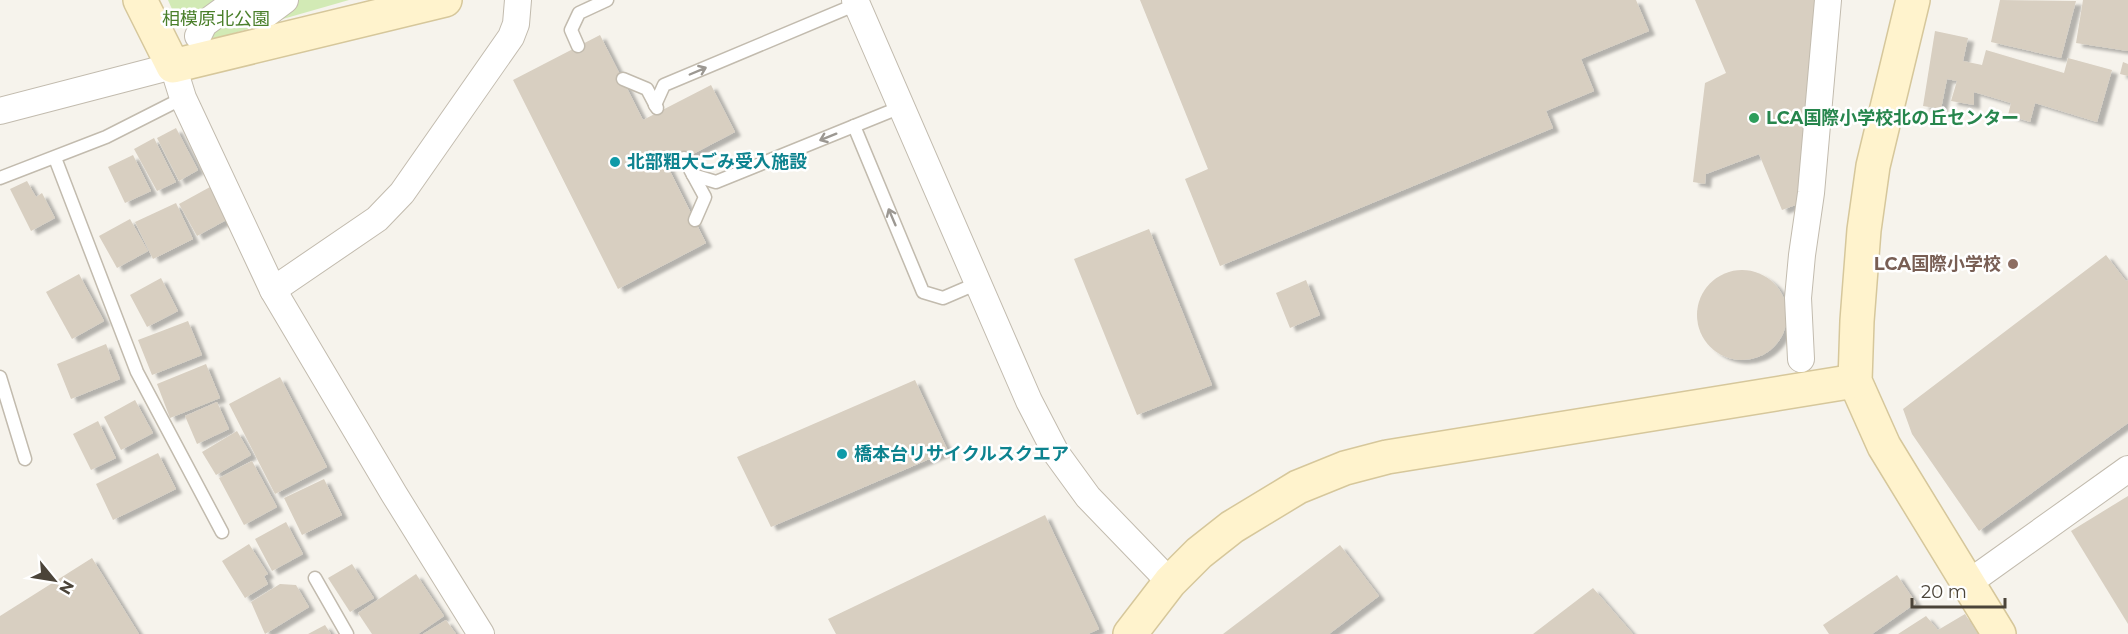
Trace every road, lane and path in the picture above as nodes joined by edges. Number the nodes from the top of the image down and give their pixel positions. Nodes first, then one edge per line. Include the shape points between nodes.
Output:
1 (140, 0) edge
2 (237, 0) edge
3 (254, 0) edge
4 (285, 0) edge
5 (445, 0) edge
6 (518, 0) edge
7 (607, 0) edge
8 (1828, 0) edge
9 (1913, 0) edge
10 (856, 2) edge
11 (198, 36) dead end
12 (578, 46) dead end
13 (173, 66) junction
14 (623, 79) dead end
15 (183, 98) junction
16 (901, 107) junction
17 (0, 111) edge
18 (854, 126) junction
19 (55, 158) junction
20 (684, 158) dead end
21 (693, 175) junction
22 (0, 178) edge
23 (695, 220) dead end
24 (978, 283) junction
25 (273, 290) junction
26 (1801, 359) dead end
27 (0, 377) edge
28 (1856, 381) junction
29 (25, 459) dead end
30 (2128, 469) edge
31 (222, 532) dead end
32 (315, 578) dead end
33 (1170, 582) junction
34 (1967, 584) junction
35 (347, 634) edge
36 (481, 634) edge
37 (1131, 634) edge
38 (1999, 634) edge

1 - 13 street
2 - 11 street via 204,24
3 - 4 street via 265,15
5 - 13 street
6 - 25 street via 511,37 402,193 377,219
7 - 12 lane via 579,13 571,30
8 - 26 street via 1798,298
9 - 28 street via 1873,166 1865,219
14 -> 10 lane via 647,89 657,108 664,85
10 - 16 street
13 - 15 street
13 - 17 street
15 - 19 lane
15 - 25 street
16 - 18 lane
16 - 24 street
18 -> 21 lane via 716,182
24 -> 18 lane via 943,298 923,292
19 - 22 lane
19 - 31 lane via 137,372
20 - 21 lane
21 - 23 lane via 705,197
24 - 33 street via 1056,453 1088,497
25 - 36 street
27 - 29 lane
28 - 33 street via 1387,457 1345,468 1298,487 1232,527
28 - 34 street via 1884,446
30 - 34 street
32 - 35 lane
33 - 37 street
34 - 38 street

